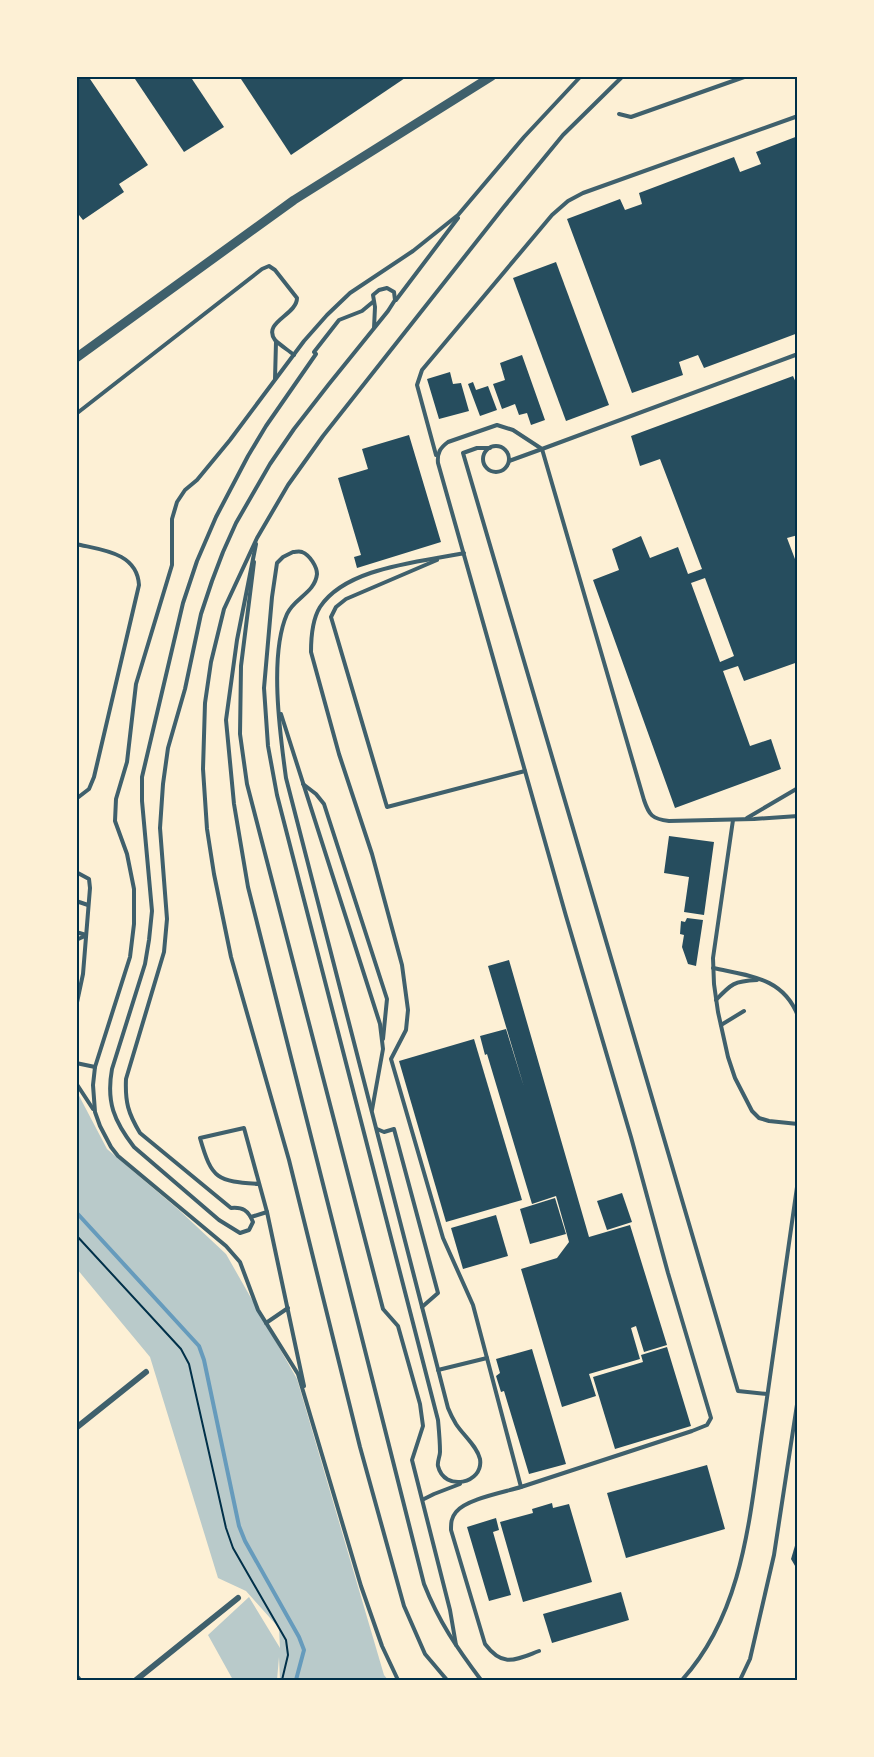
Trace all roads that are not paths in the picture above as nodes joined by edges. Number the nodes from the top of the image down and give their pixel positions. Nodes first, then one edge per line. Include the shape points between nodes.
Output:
1 (492, 76) edge
2 (581, 76) edge
3 (623, 76) edge
4 (747, 76) edge
5 (619, 114) dead end
6 (798, 116) edge
7 (484, 183) junction
8 (395, 300) junction
9 (374, 301) junction
10 (374, 328) junction
11 (276, 341) junction
12 (798, 354) edge
13 (294, 355) junction
14 (76, 358) edge
15 (275, 380) junction
16 (76, 414) edge
17 (490, 448) junction
18 (542, 449) junction
19 (509, 461) junction
20 (438, 463) junction
21 (257, 538) junction
22 (76, 544) edge
23 (464, 553) junction
24 (444, 557) junction
25 (279, 707) junction
26 (525, 771) junction
27 (303, 783) junction
28 (798, 788) edge
29 (76, 799) edge
30 (798, 816) edge
31 (745, 819) junction
32 (733, 820) junction
33 (76, 872) edge
34 (76, 901) edge
35 (88, 905) junction
36 (76, 932) edge
37 (86, 935) junction
38 (76, 940) edge
39 (76, 966) edge
40 (84, 967) junction
41 (713, 968) junction
42 (764, 980) junction
43 (716, 1000) junction
44 (76, 1007) edge
45 (744, 1011) dead end
46 (798, 1016) edge
47 (721, 1025) junction
48 (383, 1049) junction
49 (76, 1062) edge
50 (95, 1067) junction
51 (76, 1083) edge
52 (95, 1112) junction
53 (372, 1113) junction
54 (798, 1124) edge
55 (376, 1129) junction
56 (798, 1180) edge
57 (259, 1184) junction
58 (267, 1212) junction
59 (251, 1217) junction
60 (422, 1306) junction
61 (288, 1308) junction
62 (266, 1323) junction
63 (487, 1358) junction
64 (438, 1370) junction
65 (146, 1372) dead end
66 (768, 1394) junction
67 (306, 1398) junction
68 (798, 1398) edge
69 (76, 1428) edge
70 (466, 1482) junction
71 (521, 1487) junction
72 (424, 1499) junction
73 (238, 1598) dead end
74 (456, 1648) junction
75 (538, 1652) dead end
76 (136, 1680) edge
77 (398, 1680) edge
78 (447, 1680) edge
79 (481, 1680) edge
80 (682, 1680) edge
81 (740, 1680) edge

1 - 14 street via 294,200
2 - 7 lane
3 - 21 lane via 563,135 503,207 323,436
4 - 5 lane via 631,117
6 - 20 lane via 583,193 552,215 422,370 417,385
7 - 8 lane
7 - 13 lane via 458,215 435,235 350,293
8 - 9 lane via 394,292 387,288 373,295
8 - 10 lane
9 - 10 lane
9 - 59 lane via 362,311 339,320 314,352 266,426 216,517 183,603 142,777 152,912 145,964 112,1070 110,1101 115,1118 134,1147 219,1220 240,1233 249,1230
10 - 59 lane via 294,429 236,522 201,614 163,784 160,828 167,919 164,952 126,1079 125,1098 130,1118 141,1132 231,1208 242,1208
11 - 13 lane
11 - 15 lane
11 - 16 lane via 272,330 294,308 297,298 269,266
12 - 18 lane
13 - 15 lane
15 - 50 lane via 208,467 185,490 172,519 172,565 136,684 127,762 116,799 115,821 134,889 130,957
17 - 19 lane via 502,448
17 - 19 lane via 483,458 488,469 500,471
17 - 66 lane via 463,453 738,1391
18 - 19 lane
18 - 20 lane via 513,430 497,425 448,442 437,454
18 - 32 lane via 649,813 658,820
20 - 23 lane
21 - 72 lane via 241,666 240,734 247,784 383,1309 398,1326 420,1404 423,1426 412,1460
21 - 74 lane via 226,720 234,804 248,887 424,1584
21 - 78 lane via 224,609 205,703 203,769 214,874 231,957 289,1160 404,1606 425,1654
22 - 29 lane via 117,553 135,570 139,585 94,777 89,789
23 - 24 lane
23 - 26 lane
24 - 26 lane via 346,599 331,617 387,807
24 - 63 lane via 383,569 351,580 332,593 320,608 311,636 311,652 402,965 408,1010 406,1030 391,1059 443,1238 473,1305
25 - 27 lane
25 - 53 lane via 286,778
25 - 70 lane via 281,635 288,612 315,584 317,571 303,553 293,552 284,557 277,563 275,573 264,688 268,746 280,807 438,1420 438,1466 445,1478 454,1483
26 - 71 lane via 711,1418 692,1431
27 - 48 lane via 380,1024
27 - 48 lane via 324,804 387,999
28 - 31 lane
30 - 31 lane
31 - 32 lane
32 - 41 lane
33 - 35 lane via 89,879
34 - 35 lane
35 - 37 lane
36 - 37 lane
37 - 38 lane
37 - 40 lane
39 - 40 lane
40 - 44 lane
41 - 42 lane
41 - 43 lane
42 - 43 lane via 741,980
42 - 46 lane via 778,987
43 - 47 lane
45 - 47 lane
47 - 54 lane via 728,1057 752,1111 769,1121
48 - 53 lane
49 - 50 lane
50 - 52 lane
51 - 52 lane
52 - 62 lane via 104,1136 118,1156 240,1262
53 - 55 lane
55 - 60 lane
55 - 60 lane via 394,1129 438,1293
56 - 66 lane
57 - 57 lane via 244,1128 201,1138 206,1160 215,1174 223,1179
57 - 58 lane
58 - 59 lane
58 - 61 lane
60 - 64 lane
61 - 62 lane
61 - 67 lane
62 - 67 lane via 298,1374
63 - 64 lane
63 - 71 lane
64 - 70 lane via 448,1408 477,1450 480,1461 476,1474
65 - 69 street
66 - 80 lane via 744,1548 729,1601 715,1634
67 - 77 lane via 361,1586
68 - 81 lane via 774,1555 750,1659
70 - 72 lane
71 - 75 lane via 466,1504 451,1520 451,1530 492,1654 511,1661
72 - 74 lane
73 - 76 street
74 - 79 lane

